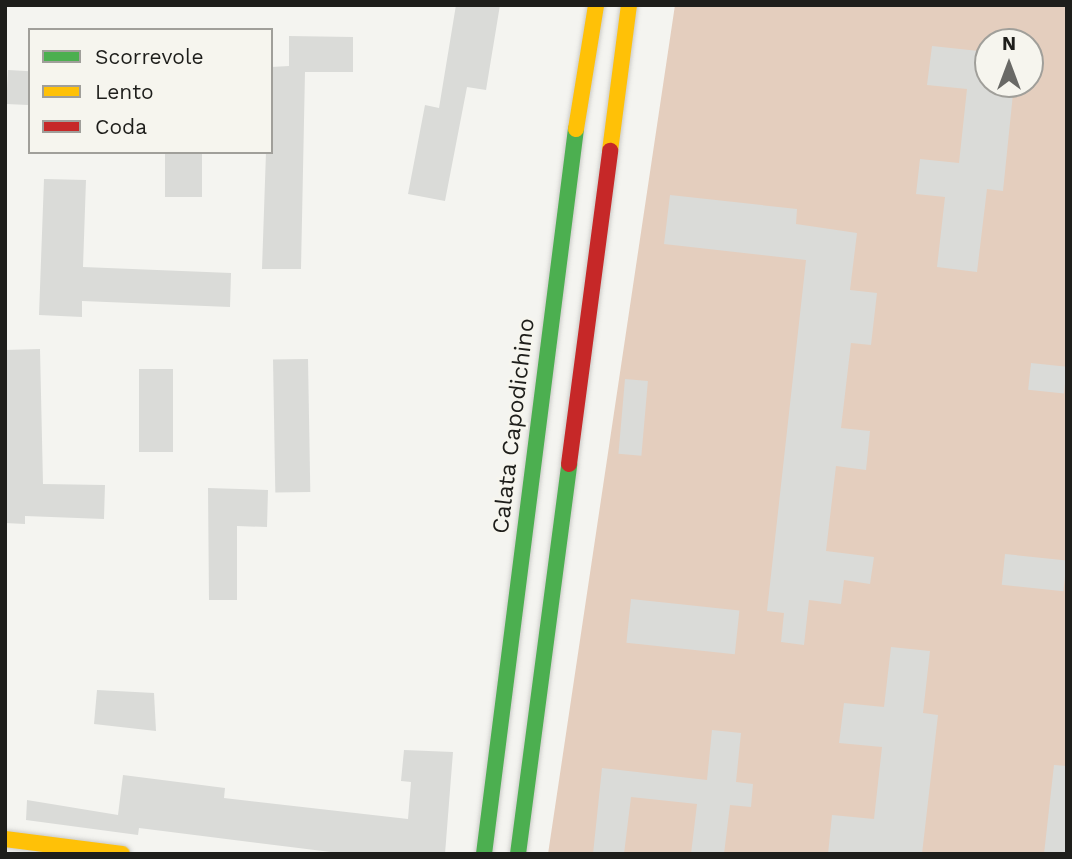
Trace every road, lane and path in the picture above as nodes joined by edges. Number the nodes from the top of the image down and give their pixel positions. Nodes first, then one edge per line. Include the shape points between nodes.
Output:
1 (596, 5) edge
2 (629, 5) edge
3 (5, 839) edge
4 (122, 854) edge
5 (484, 854) edge
6 (518, 854) edge

1 - 5 main road, Calata Capodichino via 565,205
2 - 6 main road
3 - 4 main road

